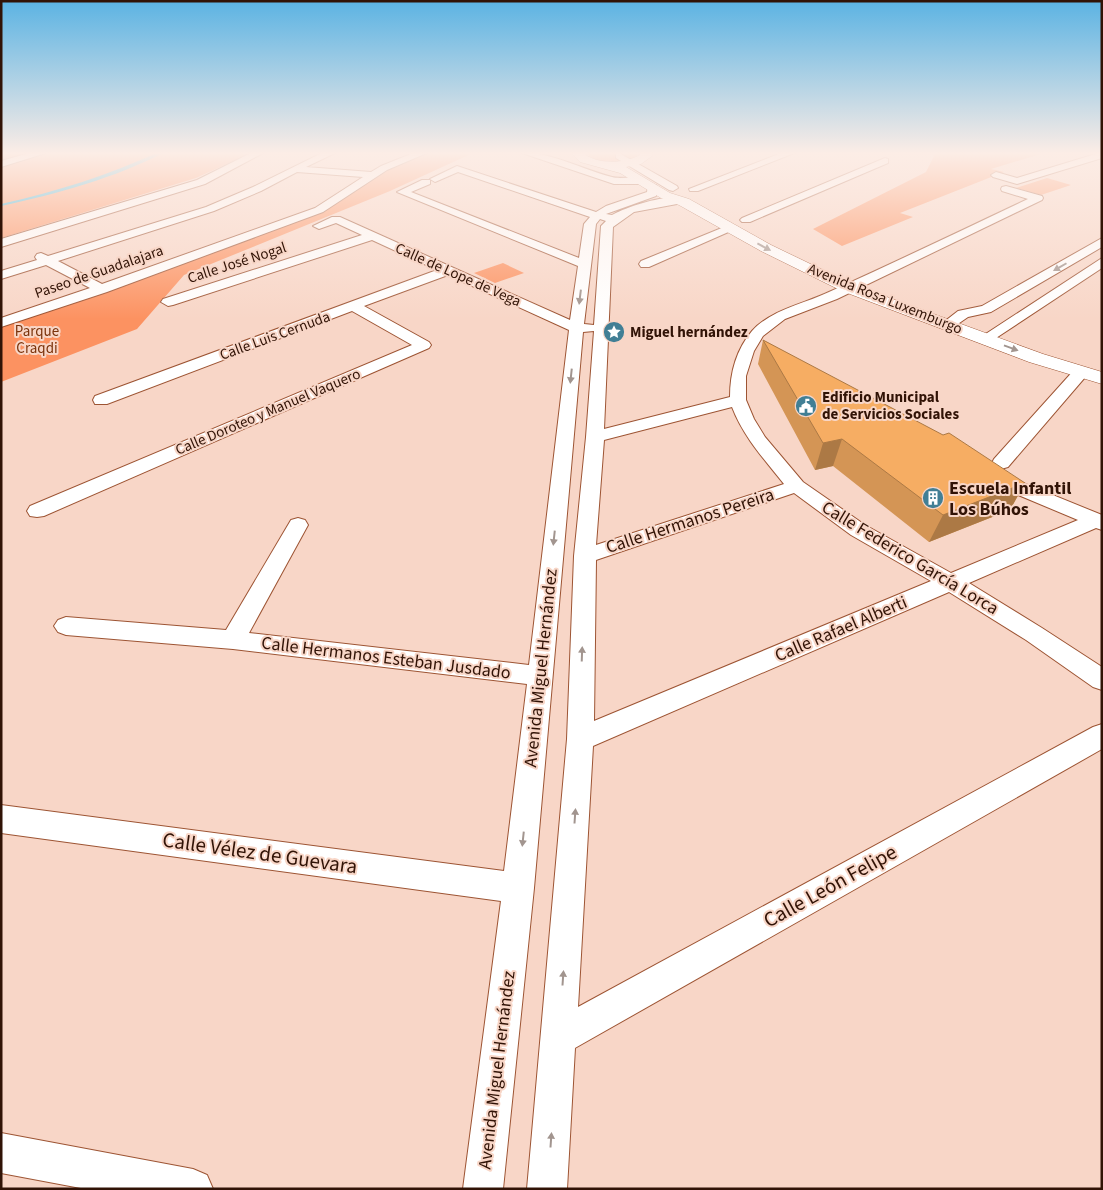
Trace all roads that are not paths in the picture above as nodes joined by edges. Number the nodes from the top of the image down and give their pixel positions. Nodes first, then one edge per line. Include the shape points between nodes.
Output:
1 (121, 208) edge
2 (213, 208) edge
3 (323, 208) edge
4 (441, 208) edge
5 (575, 208) edge
6 (637, 208) edge
7 (698, 208) edge
8 (722, 208) edge
9 (775, 208) edge
10 (1018, 208) edge
11 (604, 217) junction
12 (746, 220) junction
13 (318, 226) dead end
14 (729, 228) junction
15 (762, 228) dead end
16 (372, 236) junction
17 (5, 242) edge
18 (1102, 242) edge
19 (46, 261) junction
20 (1102, 262) edge
21 (584, 264) junction
22 (645, 264) dead end
23 (448, 270) junction
24 (1, 275) edge
25 (869, 278) junction
26 (850, 279) junction
27 (886, 284) dead end
28 (102, 289) junction
29 (168, 302) dead end
30 (999, 302) junction
31 (354, 306) junction
32 (946, 307) dead end
33 (1029, 310) junction
34 (963, 314) junction
35 (1, 323) edge
36 (947, 324) junction
37 (1003, 327) junction
38 (588, 328) junction
39 (1019, 333) dead end
40 (985, 339) junction
41 (1081, 372) junction
42 (1102, 378) edge
43 (101, 400) dead end
44 (738, 400) junction
45 (595, 437) junction
46 (796, 486) junction
47 (38, 511) dead end
48 (1099, 522) edge
49 (298, 525) dead end
50 (585, 556) junction
51 (951, 583) junction
52 (66, 626) dead end
53 (233, 640) junction
54 (540, 676) junction
55 (1102, 680) edge
56 (1102, 735) edge
57 (580, 739) junction
58 (1, 819) edge
59 (518, 888) junction
60 (559, 1037) junction
61 (1, 1153) edge
62 (193, 1189) edge
63 (484, 1189) edge
64 (547, 1189) edge

1 - 17 street
2 - 19 street
3 - 28 street, Paseo de Guadalajara
4 - 21 street
5 - 11 street
6 - 11 street
7 - 14 main road, Avenida Rosa Luxemburgo
8 - 12 main road, Avenida Rosa Luxemburgo
9 - 12 street
10 - 25 street
11 - 21 street, Avenida Miguel Hernández via 590,224
11 - 38 street, Avenida Miguel Hernández via 607,226
12 - 15 main road, Avenida Rosa Luxemburgo
13 - 16 street, Calle de Lope de Vega via 336,219
14 - 22 street
14 -> 26 main road, Avenida Rosa Luxemburgo
16 - 23 street, Calle de Lope de Vega
16 - 29 street, Calle José Nogal
17 - 19 street
18 -> 30 street
19 - 24 street
19 - 28 street
20 - 33 street
21 -> 38 street, Avenida Miguel Hernández
23 - 31 street, Calle Luis Cernuda
23 - 38 street, Calle de Lope de Vega
25 - 26 main road, Avenida Rosa Luxemburgo
25 - 27 main road, Avenida Rosa Luxemburgo
26 - 36 main road, Avenida Rosa Luxemburgo
26 - 44 street, Calle Federico García Lorca via 780,316 758,332 742,358
28 - 35 street, Paseo de Guadalajara
30 - 33 street
30 - 34 street via 986,309
31 - 43 street, Calle Luis Cernuda
31 - 47 street, Calle Doroteo y Manuel Vaquero via 424,345
32 - 34 main road, Avenida Rosa Luxemburgo
33 - 37 street
34 - 36 street
34 - 37 main road, Avenida Rosa Luxemburgo
36 - 40 main road, Avenida Rosa Luxemburgo
37 - 39 main road, Avenida Rosa Luxemburgo
37 - 40 street
38 - 45 street, Avenida Miguel Hernández
38 -> 54 street, Avenida Miguel Hernández
40 -> 41 main road, Avenida Rosa Luxemburgo
41 - 42 main road, Avenida Rosa Luxemburgo
41 - 48 street via 996,470
44 - 45 street
44 - 46 street, Calle Federico García Lorca via 758,440
45 - 50 street, Avenida Miguel Hernández
46 - 50 street, Calle Hermanos Pereira
46 - 51 street, Calle Federico García Lorca via 858,530
48 - 51 street, Calle Rafael Alberti
49 - 53 street, Calle Hermanos Esteban Jusdado
57 -> 50 street, Avenida Miguel Hernández
51 - 55 street, Calle Federico García Lorca
51 - 57 street, Calle Rafael Alberti
52 - 53 street, Calle Hermanos Esteban Jusdado
53 - 54 street, Calle Hermanos Esteban Jusdado
54 -> 59 street, Avenida Miguel Hernández
56 - 60 street, Calle León Felipe
60 -> 57 street, Avenida Miguel Hernández
58 - 59 street, Calle Vélez de Guevara
59 - 63 street, Avenida Miguel Hernández
64 -> 60 street, Avenida Miguel Hernández
61 - 62 street

